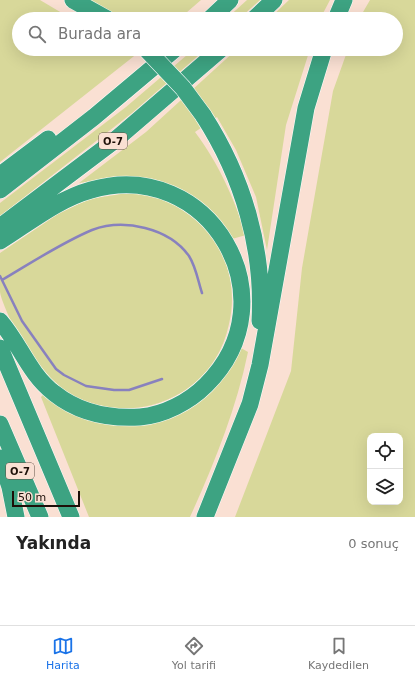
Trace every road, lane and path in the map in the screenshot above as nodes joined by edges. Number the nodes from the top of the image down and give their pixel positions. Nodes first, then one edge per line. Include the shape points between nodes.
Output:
1 (73, 0) edge
2 (230, 0) edge
3 (274, 0) edge
4 (344, 0) edge
5 (94, 12) edge
6 (217, 12) edge
7 (261, 12) edge
8 (339, 12) edge
9 (153, 56) edge
10 (165, 56) edge
11 (167, 56) edge
12 (213, 56) edge
13 (322, 56) edge
14 (0, 175) edge
15 (0, 190) edge
16 (0, 227) edge
17 (0, 241) edge
18 (0, 321) edge
19 (0, 348) edge
20 (254, 383) junction
21 (0, 424) edge
22 (0, 458) edge
23 (16, 517) edge
24 (40, 517) edge
25 (72, 517) edge
26 (205, 517) edge

1 - 5 highway
2 - 6 highway
3 - 7 highway
4 - 8 highway
9 - 20 highway, bridge via 183,88 216,135 232,168 252,226 258,259 261,305
10 - 14 highway via 110,91
11 - 15 highway, O-7
12 - 16 highway, O-7 via 114,141
13 - 20 highway via 306,108 265,345
17 - 18 highway via 77,195 109,186 148,187 168,192 184,200 210,221 234,257 240,277 242,298 240,325 234,344 212,379 186,401 147,416 104,416 86,412 68,403 38,380 10,332
19 - 25 highway, O-7
20 - 26 highway via 250,404
21 - 24 highway, O-7
22 - 23 highway via 10,487

